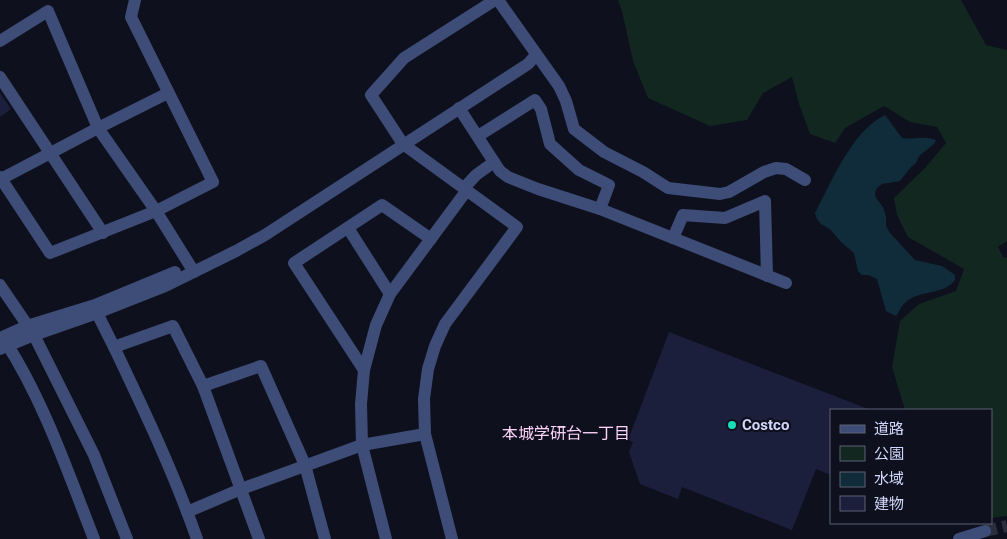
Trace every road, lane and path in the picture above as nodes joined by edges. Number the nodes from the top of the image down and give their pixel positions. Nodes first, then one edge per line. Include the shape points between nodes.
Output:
1 (135, 0) edge
2 (496, 0) edge
3 (44, 6) edge
4 (0, 41) edge
5 (536, 55) junction
6 (0, 77) edge
7 (168, 93) junction
8 (459, 108) junction
9 (98, 128) junction
10 (478, 136) junction
11 (401, 141) junction
12 (51, 154) junction
13 (494, 162) junction
14 (1, 178) edge
15 (805, 180) dead end
16 (465, 189) junction
17 (600, 208) junction
18 (156, 211) junction
19 (348, 228) junction
20 (103, 233) junction
21 (673, 238) junction
22 (431, 239) junction
23 (193, 269) junction
24 (767, 276) junction
25 (786, 283) dead end
26 (0, 285) edge
27 (390, 294) junction
28 (97, 314) junction
29 (30, 331) junction
30 (2, 341) edge
31 (114, 347) junction
32 (364, 370) junction
33 (203, 386) junction
34 (425, 434) junction
35 (362, 445) junction
36 (305, 465) junction
37 (241, 489) junction
38 (187, 512) junction
39 (985, 531) tunnel mouth
40 (94, 539) edge
41 (127, 539) edge
42 (197, 539) edge
43 (259, 539) edge
44 (325, 539) edge
45 (386, 539) edge
46 (452, 539) edge
47 (959, 539) edge

1 - 7 street via 131,18
2 - 5 street
2 - 11 street via 404,58 371,94
3 - 4 street
3 - 9 street
5 - 8 street via 528,64
5 - 11 street via 524,58
5 - 15 street via 563,94 574,129 604,152 668,188 720,194 776,168 786,169
6 - 12 street
7 - 9 street
7 - 18 street via 213,182
8 - 10 street
8 - 11 street
9 - 12 street
9 - 18 street
10 - 13 street
10 - 17 street via 535,100 541,109 550,144 579,170 609,185
11 - 16 street
11 - 23 street
12 - 14 street
12 - 20 street
13 - 16 street via 476,174
13 - 17 street via 508,177
14 - 20 street via 50,253
16 - 22 street
16 - 34 street via 517,227 445,324 435,346 424,399
17 - 21 street
18 - 20 street
18 - 23 street
19 - 22 street via 382,205
19 - 27 street
19 - 32 street via 294,263
21 - 24 street
21 - 24 street via 683,215 726,218 765,201
22 - 27 street
23 - 28 street via 163,287
23 - 29 street
24 - 25 street
26 - 29 street
27 - 32 street via 376,324
28 - 29 street
28 - 31 street
29 - 30 street
29 - 41 street via 94,455
30 - 40 street via 30,386
31 - 33 street via 173,326
31 - 38 street
32 - 35 street
33 - 36 street via 261,366
33 - 37 street
34 - 35 street
34 - 46 street
35 - 36 street
35 - 45 street
36 - 37 street
36 - 44 street
37 - 38 street
37 - 43 street
38 - 42 street
39 - 47 street

